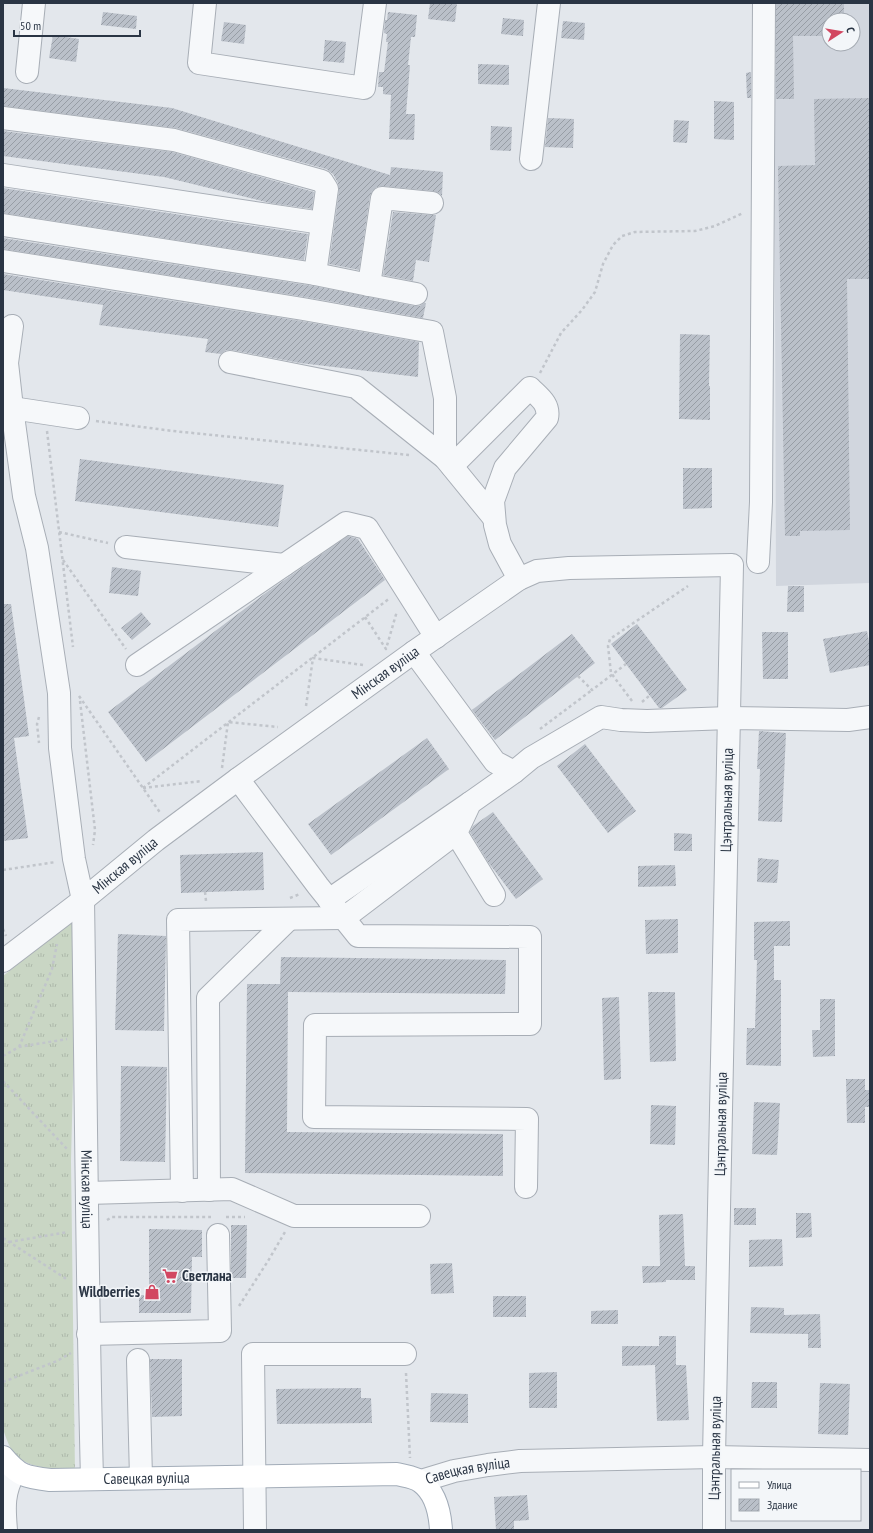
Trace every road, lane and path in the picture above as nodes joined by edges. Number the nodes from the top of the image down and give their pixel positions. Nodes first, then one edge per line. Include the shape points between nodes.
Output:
1 (34, 3) edge
2 (205, 3) edge
3 (375, 3) edge
4 (549, 3) edge
5 (764, 3) edge
6 (27, 72) dead end
7 (3, 118) edge
8 (531, 159) dead end
9 (3, 175) edge
10 (763, 200) junction
11 (432, 204) dead end
12 (322, 223) junction
13 (3, 225) edge
14 (3, 261) edge
15 (315, 274) junction
16 (369, 285) junction
17 (416, 294) dead end
18 (12, 326) dead end
19 (230, 362) dead end
20 (530, 388) junction
21 (12, 408) junction
22 (78, 418) joint
23 (414, 455) dead end
24 (448, 462) junction
25 (494, 518) junction
26 (59, 532) dead end
27 (126, 547) joint
28 (63, 560) dead end
29 (758, 562) dead end
30 (284, 565) junction
31 (732, 565) joint
32 (519, 579) junction
33 (689, 585) dead end
34 (404, 587) junction
35 (365, 617) junction
36 (436, 637) junction
37 (414, 652) junction
38 (312, 658) junction
39 (626, 664) dead end
40 (137, 665) joint
41 (363, 666) dead end
42 (612, 674) junction
43 (578, 676) dead end
44 (592, 690) junction
45 (79, 696) dead end
46 (306, 708) dead end
47 (870, 717) edge
48 (729, 718) junction
49 (647, 721) junction
50 (228, 722) junction
51 (280, 727) dead end
52 (537, 731) dead end
53 (514, 772) junction
54 (230, 774) junction
55 (208, 780) dead end
56 (143, 788) junction
57 (470, 803) junction
58 (161, 814) dead end
59 (456, 833) junction
60 (74, 859) junction
61 (3, 870) edge
62 (205, 892) dead end
63 (324, 893) junction
64 (494, 896) dead end
65 (83, 900) junction
66 (206, 906) dead end
67 (289, 909) junction
68 (62, 916) junction
69 (344, 918) junction
70 (3, 961) edge
71 (85, 1037) junction
72 (19, 1047) junction
73 (3, 1056) edge
74 (3, 1081) edge
75 (87, 1171) junction
76 (526, 1187) dead end
77 (209, 1190) junction
78 (182, 1191) junction
79 (87, 1193) junction
80 (294, 1216) junction
81 (419, 1216) dead end
82 (249, 1217) dead end
83 (217, 1223) junction
84 (87, 1229) junction
85 (3, 1238) edge
86 (9, 1242) junction
87 (88, 1292) junction
88 (239, 1306) dead end
89 (88, 1338) junction
90 (405, 1354) joint
91 (138, 1360) dead end
92 (3, 1382) edge
93 (714, 1457) junction
94 (870, 1460) edge
95 (7, 1473) edge
96 (254, 1476) junction
97 (141, 1478) junction
98 (92, 1479) junction
99 (416, 1479) junction
100 (6, 1530) edge
101 (255, 1530) edge
102 (441, 1530) edge
103 (714, 1530) edge

1 - 6 street
2 - 3 street via 199,63 364,88
4 - 8 street
5 - 10 street
7 - 12 street via 174,140 322,181 327,189
9 - 12 street
10 - 20 path via 752,209 715,226 695,231 635,232 622,236 613,245 603,264 595,292 561,333
10 - 29 street via 761,502
11 - 16 street via 382,198
12 - 15 street
13 - 15 street
14 - 24 street via 303,308 432,332 445,398
15 - 16 street
16 - 17 street
18 - 21 street via 7,363
19 - 24 street via 356,387
20 - 24 street
20 - 25 street via 545,404 547,418 505,468 493,501
21 - 22 street
21 - 60 street via 24,496 38,548 59,693 60,748
22 - 23 path via 173,431
24 - 25 street
25 - 32 street via 500,544
26 - 27 path
27 - 30 street
28 - 40 path
30 - 34 street via 346,523 366,528
30 - 40 street
31 - 32 street, Мінская вуліца via 562,569 538,571
31 - 48 street, Цэнтральная вуліца
32 - 36 street, Мінская вуліца
33 - 42 path via 610,639 608,646
34 - 35 path
34 - 35 path via 386,649
34 - 36 street
35 - 38 path
36 - 37 street, Мінская вуліца
37 - 53 street via 495,762
37 - 54 street, Мінская вуліца
38 - 41 path
38 - 46 path
38 - 50 path
39 - 42 path
42 - 44 path
42 - 49 path
43 - 44 path
44 - 52 path
45 - 56 path
47 - 48 street via 848,720
48 - 49 street
48 - 93 street, Цэнтральная вуліца
49 - 53 street via 600,717 531,758
50 - 51 path
50 - 54 path
50 - 56 path
53 - 57 street
54 - 63 street
54 - 65 street, Мінская вуліца
55 - 56 path
56 - 58 path
57 - 59 street
57 - 63 street
59 - 64 street
59 - 69 street
60 - 61 path
60 - 65 street
62 - 66 path
63 - 67 path
63 - 69 street
65 - 68 street, Мінская вуліца
65 - 71 street, Мінская вуліца
67 - 69 street
67 - 77 street via 208,998
67 - 78 street via 178,920
68 - 70 street, Мінская вуліца
68 - 72 path via 52,969
69 - 76 street via 358,936 530,937 530,1024 315,1025 314,1117 527,1119
71 - 72 path
71 - 75 street, Мінская вуліца
72 - 73 path
74 - 75 path
75 - 79 street, Мінская вуліца
77 - 78 street
77 - 80 street via 232,1189
78 - 79 street
79 - 84 street, Мінская вуліца
80 - 81 street
80 - 88 path
82 - 83 path
83 - 84 path via 112,1217
83 - 89 street via 220,1331
84 - 86 path
84 - 87 street, Мінская вуліца
85 - 86 path
86 - 87 path
87 - 89 street, Мінская вуліца
89 - 92 path via 57,1361
89 - 98 street, Мінская вуліца
90 - 96 street via 252,1354
90 - 99 path
91 - 97 street
93 - 94 street, Савецкая вуліца
93 - 99 street, Савецкая вуліца via 520,1461 488,1464
93 - 103 street, Цэнтральная вуліца
95 - 98 main road, Савецкая вуліца via 50,1480
95 - 100 street
96 - 97 main road, Савецкая вуліца
96 - 99 main road, Савецкая вуліца via 397,1474
96 - 101 street
97 - 98 main road, Савецкая вуліца
99 - 102 main road via 434,1497 441,1514

